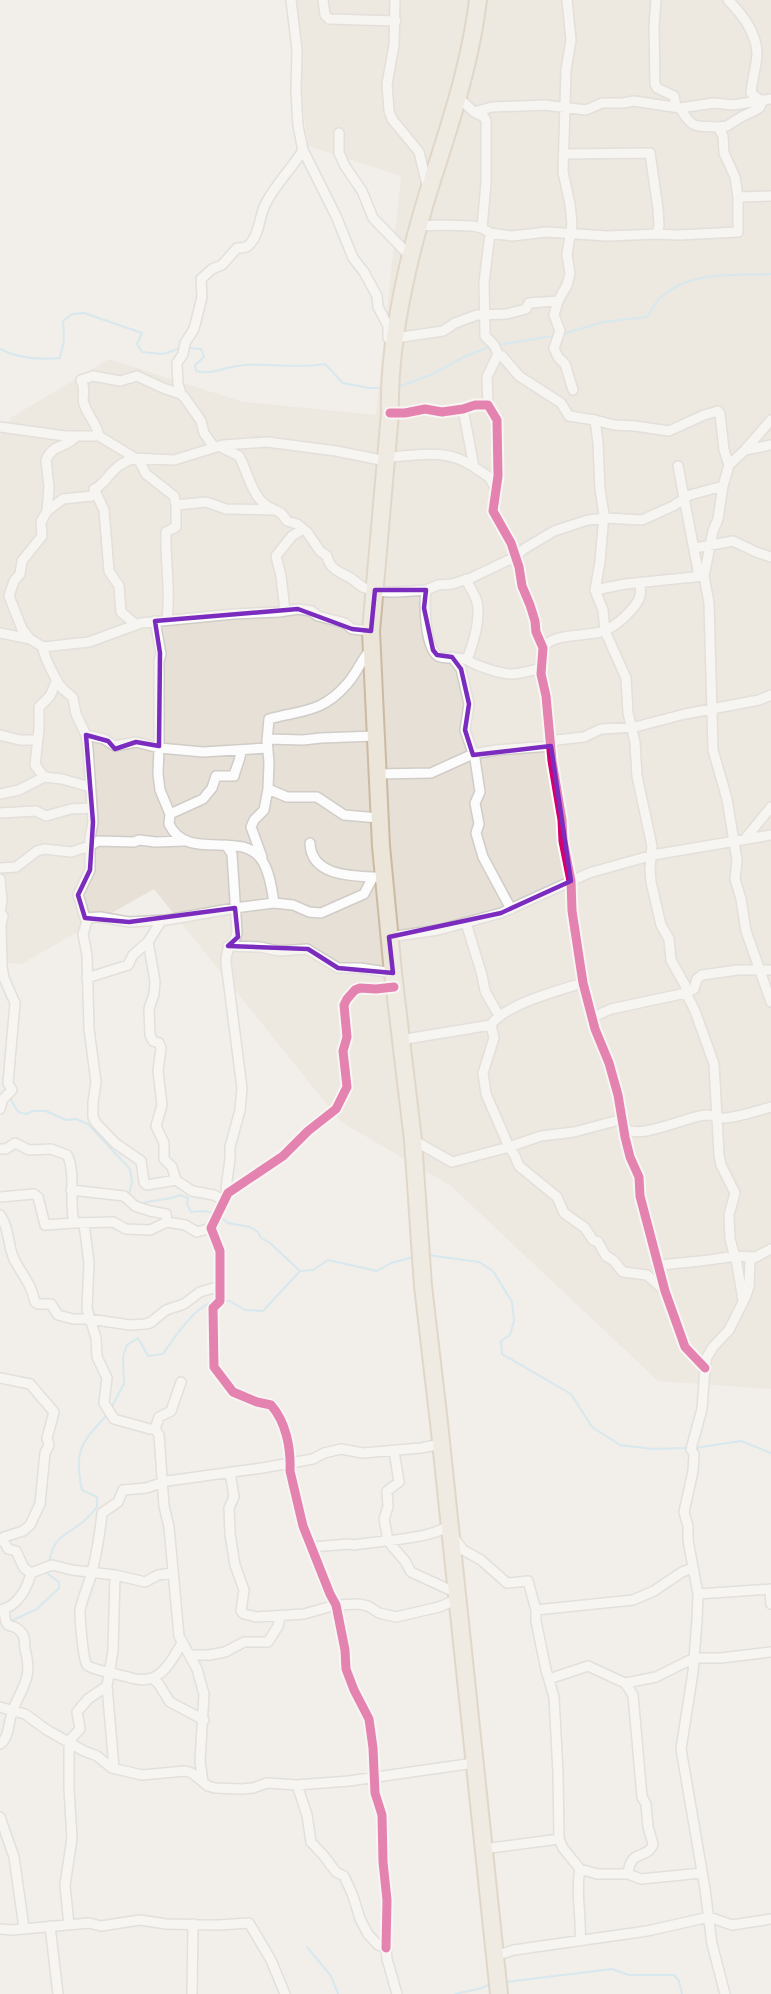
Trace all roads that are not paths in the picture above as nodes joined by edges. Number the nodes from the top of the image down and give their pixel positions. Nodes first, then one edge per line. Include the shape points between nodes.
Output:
1 (291, 0) edge
2 (323, 0) edge
3 (395, 0) edge
4 (478, 0) edge
5 (567, 0) edge
6 (656, 0) edge
7 (728, 0) edge
8 (396, 21) junction
9 (459, 98) junction
10 (765, 100) edge
11 (565, 107) junction
12 (678, 107) junction
13 (474, 112) junction
14 (718, 127) junction
15 (339, 133) dead end
16 (303, 150) junction
17 (564, 154) junction
18 (429, 192) junction
19 (771, 196) edge
20 (738, 197) junction
21 (419, 226) junction
22 (486, 230) junction
23 (571, 233) junction
24 (657, 234) junction
25 (412, 254) junction
26 (558, 301) junction
27 (484, 315) junction
28 (394, 346) junction
29 (498, 354) junction
30 (573, 390) dead end
31 (181, 394) junction
32 (390, 405) junction
33 (488, 405) junction
34 (463, 410) junction
35 (595, 420) junction
36 (771, 420) edge
37 (0, 427) edge
38 (75, 436) junction
39 (99, 436) junction
40 (771, 445) edge
41 (216, 447) junction
42 (745, 450) junction
43 (135, 458) junction
44 (386, 459) junction
45 (729, 465) junction
46 (678, 466) dead end
47 (474, 467) junction
48 (723, 486) junction
49 (94, 489) junction
50 (496, 489) junction
51 (685, 497) junction
52 (176, 505) junction
53 (275, 510) junction
54 (47, 511) junction
55 (603, 519) junction
56 (303, 529) junction
57 (710, 546) junction
58 (695, 548) junction
59 (515, 557) junction
60 (771, 557) edge
61 (702, 576) junction
62 (466, 579) junction
63 (640, 582) junction
64 (375, 590) junction
65 (426, 590) junction
66 (595, 590) junction
67 (285, 611) junction
68 (167, 620) junction
69 (155, 621) junction
70 (135, 624) junction
71 (605, 631) junction
72 (0, 633) edge
73 (30, 639) junction
74 (372, 639) junction
75 (43, 647) junction
76 (543, 648) junction
77 (452, 657) junction
78 (467, 660) junction
79 (540, 669) junction
80 (57, 680) junction
81 (771, 695) edge
82 (712, 710) junction
83 (631, 727) junction
84 (0, 735) edge
85 (86, 735) junction
86 (375, 736) junction
87 (38, 740) junction
88 (268, 744) junction
89 (550, 746) junction
90 (159, 748) junction
91 (241, 750) junction
92 (473, 754) junction
93 (378, 774) junction
94 (44, 777) junction
95 (90, 787) junction
96 (268, 789) junction
97 (0, 794) edge
98 (771, 807) edge
99 (92, 808) junction
100 (0, 813) edge
101 (170, 814) junction
102 (379, 818) junction
103 (771, 835) edge
104 (745, 839) junction
105 (184, 840) junction
106 (733, 842) junction
107 (310, 843) dead end
108 (226, 845) junction
109 (90, 846) junction
110 (242, 846) junction
111 (653, 855) junction
112 (263, 862) junction
113 (233, 864) junction
114 (0, 868) edge
115 (378, 877) junction
116 (0, 879) edge
117 (571, 881) junction
118 (274, 903) junction
119 (235, 908) junction
120 (511, 909) junction
121 (85, 918) junction
122 (160, 921) junction
123 (466, 923) junction
124 (390, 937) junction
125 (148, 942) junction
126 (228, 946) junction
127 (0, 947) edge
128 (771, 970) edge
129 (760, 971) junction
130 (87, 978) junction
131 (394, 980) junction
132 (583, 983) junction
133 (686, 993) junction
134 (771, 1002) edge
135 (499, 1016) junction
136 (593, 1017) junction
137 (491, 1025) junction
138 (400, 1040) junction
139 (771, 1107) edge
140 (0, 1108) edge
141 (717, 1117) junction
142 (624, 1123) junction
143 (413, 1140) junction
144 (509, 1147) junction
145 (0, 1149) edge
146 (176, 1180) junction
147 (70, 1190) junction
148 (0, 1197) edge
149 (225, 1197) junction
150 (0, 1215) edge
151 (167, 1222) junction
152 (79, 1223) junction
153 (211, 1228) junction
154 (771, 1249) edge
155 (735, 1255) junction
156 (753, 1257) junction
157 (657, 1266) junction
158 (220, 1286) junction
159 (665, 1291) junction
160 (743, 1300) junction
161 (89, 1319) junction
162 (705, 1368) junction
163 (0, 1378) edge
164 (182, 1382) dead end
165 (155, 1429) junction
166 (441, 1443) junction
167 (394, 1451) junction
168 (291, 1462) junction
169 (230, 1472) junction
170 (164, 1483) junction
171 (450, 1531) junction
172 (2, 1536) edge
173 (388, 1540) junction
174 (311, 1547) junction
175 (693, 1568) junction
176 (31, 1573) junction
177 (92, 1573) junction
178 (173, 1573) junction
179 (115, 1575) junction
180 (771, 1589) edge
181 (698, 1593) junction
182 (457, 1595) junction
183 (771, 1604) edge
184 (336, 1605) junction
185 (2, 1610) edge
186 (536, 1610) junction
187 (279, 1616) junction
188 (182, 1643) junction
189 (771, 1652) edge
190 (190, 1655) junction
191 (694, 1658) junction
192 (110, 1671) junction
193 (152, 1678) junction
194 (549, 1679) junction
195 (625, 1683) junction
196 (107, 1686) junction
197 (0, 1707) edge
198 (12, 1710) junction
199 (204, 1720) junction
200 (69, 1742) junction
201 (0, 1744) edge
202 (474, 1763) junction
203 (114, 1768) junction
204 (376, 1778) junction
205 (203, 1782) junction
206 (297, 1785) junction
207 (0, 1817) edge
208 (559, 1839) junction
209 (483, 1848) junction
210 (580, 1869) junction
211 (702, 1873) junction
212 (628, 1874) junction
213 (709, 1917) junction
214 (771, 1919) edge
215 (69, 1924) junction
216 (193, 1924) junction
217 (50, 1926) junction
218 (24, 1928) junction
219 (0, 1929) edge
220 (580, 1941) junction
221 (386, 1948) junction
222 (495, 1956) junction
223 (194, 1992) edge
224 (58, 1994) edge
225 (285, 1994) edge
226 (397, 1994) edge
227 (499, 1994) edge
228 (725, 1994) edge

1 - 16 street via 297,50 298,126
2 - 8 street via 329,19
3 - 8 street
4 - 9 highway
5 - 11 street via 572,40
6 - 12 street via 655,84 674,96
7 - 10 street via 739,11 755,41 757,56 751,93
8 - 18 street via 387,84 389,111 419,152
9 - 13 street
9 - 18 highway
10 - 12 street
10 - 14 street via 728,126
11 - 12 street via 586,110 602,103 634,101
11 - 13 street via 492,107
11 - 17 street
12 - 14 street via 696,127
13 - 22 street via 486,121
14 - 20 street
15 - 25 street via 339,153 373,218
16 - 28 street via 356,263 377,296 388,326 388,345
16 - 31 street via 266,203 250,245 237,248 222,265 202,278 194,329 177,363
17 - 23 street
17 - 24 street via 650,153 659,218
18 - 21 highway
19 - 20 street
20 - 24 street via 738,232
21 - 22 street
21 - 25 highway
22 - 23 street via 512,236 547,231
22 - 27 street
23 - 24 street
23 - 26 street via 567,254 569,280
25 - 28 highway
26 - 27 street via 529,303 526,309
26 - 30 street via 554,315 560,331 554,348 565,364
27 - 28 street
27 - 29 street via 485,336
28 - 32 highway
29 - 33 street via 487,377
29 - 35 street via 519,376 561,403 569,416
31 - 39 street via 137,376 120,381 84,378 82,399
31 - 41 street
32 - 34 street via 405,413
32 - 44 highway
33 - 34 street
33 - 50 street via 497,420
34 - 47 street
35 - 45 street via 669,431 718,411
35 - 55 street
36 - 42 street
37 - 38 street
38 - 39 street
38 - 54 street via 69,443 55,447 45,460
39 - 43 street
40 - 42 street
41 - 43 street via 174,460
41 - 44 street via 238,442 275,443
41 - 53 street via 239,456 256,494
42 - 45 street
43 - 49 street via 123,462
43 - 52 street via 146,474 174,495
44 - 47 street via 453,456
44 - 64 highway
45 - 48 street
46 - 51 street
47 - 50 street via 489,477
48 - 51 street
48 - 57 street
49 - 54 street via 90,498 63,499
49 - 70 street via 104,510 109,571 119,586 121,612
50 - 59 street via 493,511 508,535
51 - 55 street via 642,520
51 - 58 street
52 - 53 street via 206,502 226,509
52 - 68 street via 176,527 166,532 170,582
53 - 56 street
54 - 73 street via 41,522 42,536 22,561 20,574 9,593 21,627
55 - 59 street via 554,531
55 - 66 street
56 - 64 street via 336,570
56 - 67 street via 276,556
57 - 58 street
57 - 60 street via 733,541
57 - 61 street
58 - 61 street
59 - 62 street
59 - 76 street
61 - 63 street
61 - 82 street via 709,603
62 - 65 street
62 - 78 street via 477,602 477,626
63 - 66 street
63 - 71 street via 641,595 635,605
64 - 65 street
64 - 74 highway
65 - 77 street via 424,608 434,650 438,656
66 - 71 street
67 - 68 street
67 - 74 street via 311,611 345,623
68 - 69 street
69 - 70 street
69 - 90 street via 161,654
70 - 75 street via 89,642
71 - 76 street via 566,637 548,642
71 - 83 street via 626,678
72 - 73 street
73 - 75 street
74 - 86 highway
74 - 88 street via 347,684 322,705 268,720
75 - 80 street
76 - 79 street
77 - 78 street
77 - 92 street via 461,669 470,704 465,730
78 - 79 street via 506,673
79 - 89 street
80 - 85 street via 73,698
80 - 87 street via 50,696 39,706
81 - 82 street
82 - 83 street
82 - 106 street via 713,750 727,800
83 - 89 street via 601,729 584,737 556,740
83 - 111 street
84 - 87 street
85 - 90 street via 118,747 136,742
85 - 95 street
86 - 88 street
86 - 93 highway
87 - 94 street via 35,765
88 - 91 street
88 - 96 street
89 - 92 street
89 - 117 street
90 - 91 street
90 - 101 street via 160,790
91 - 101 street via 234,776 216,776 202,799
92 - 93 street via 431,773
92 - 120 street via 480,792 475,803 479,824 476,832 483,857
93 - 102 highway
94 - 95 street
94 - 97 street via 19,790
95 - 99 street
96 - 102 street via 287,797 317,797 344,815
96 - 112 street via 264,810 251,827
98 - 104 street
99 - 100 street via 46,816 33,811
99 - 109 street
101 - 105 street via 170,826
102 - 115 highway
103 - 104 street
104 - 106 street
105 - 108 street
105 - 109 street via 100,841
106 - 111 street
106 - 129 street via 737,860 735,879 746,931
107 - 115 street via 312,855 324,869
108 - 110 street
108 - 113 street
109 - 114 street via 71,852 40,850 16,867
109 - 121 street via 90,870 78,895
110 - 112 street
110 - 113 street
111 - 117 street
111 - 133 street via 651,882 661,925
112 - 118 street
113 - 119 street
115 - 118 street via 364,894 324,912
115 - 124 highway
116 - 127 street
117 - 120 street
117 - 132 street
118 - 119 street
119 - 122 street
119 - 126 street via 237,935
120 - 123 street
121 - 122 street
121 - 130 street
122 - 125 street
123 - 124 street
123 - 135 street via 485,991
124 - 131 highway
125 - 130 street via 128,965
125 - 146 street via 155,981 149,1009 150,1035 161,1048 158,1067 162,1105 156,1126 164,1143 164,1159
126 - 131 street via 279,951 307,949 338,968 360,968
126 - 149 street via 227,978 242,1088
127 - 140 street via 4,978 15,1003 8,1083 12,1090
128 - 129 street
129 - 133 street via 702,975
129 - 134 street
130 - 146 street via 96,1082 94,1120 115,1143 141,1161 147,1185
131 - 138 highway
131 - 149 street via 376,989 360,988 345,1002 347,1037 343,1051 347,1087 336,1109 284,1156
132 - 135 street via 545,994
132 - 136 street
133 - 136 street
133 - 141 street via 714,1064
135 - 137 street
136 - 142 street
137 - 138 street
137 - 144 street via 494,1038 484,1065 484,1084
138 - 143 highway
139 - 141 street
141 - 142 street via 705,1115 634,1133
141 - 155 street via 721,1165 735,1192 729,1215
142 - 144 street via 541,1136
142 - 157 street
143 - 144 street via 452,1162
143 - 166 highway via 423,1286
144 - 159 street via 521,1169 556,1197 564,1213 585,1228 606,1256 625,1273 647,1275
145 - 147 street via 15,1143 29,1150 51,1149 65,1154 71,1164
146 - 149 street via 195,1193
147 - 151 street via 124,1196 135,1206 166,1214
147 - 152 street
148 - 152 street via 36,1195 45,1225
149 - 153 street
150 - 161 street via 6,1224 13,1257 29,1281 36,1303 51,1304 61,1316
151 - 152 street via 150,1230 126,1229 113,1222
151 - 153 street via 185,1225 196,1233
152 - 161 street via 89,1263
153 - 158 street via 220,1251
154 - 156 street
155 - 156 street
155 - 157 street
155 - 160 street
156 - 160 street
157 - 159 street
158 - 161 street via 200,1292 147,1324
158 - 168 street via 220,1300 213,1310 214,1367 233,1392 273,1406 283,1421
159 - 162 street via 685,1347
160 - 162 street via 729,1330 710,1352
161 - 165 street via 107,1378 106,1409 118,1421
162 - 175 street via 684,1512
163 - 172 street via 30,1384 54,1412 47,1438 40,1504 23,1531
164 - 165 street via 171,1411 159,1417
165 - 170 street
166 - 167 street
166 - 171 highway
167 - 168 street via 363,1453 341,1449
167 - 173 street via 399,1481 387,1490 384,1519
168 - 169 street
168 - 174 street via 294,1488
169 - 170 street
169 - 187 street via 234,1497 229,1508 230,1534 244,1590 242,1613
170 - 177 street via 124,1489 118,1502 102,1513
170 - 178 street
171 - 173 street
171 - 182 highway
171 - 186 street via 463,1550 507,1582 528,1581
172 - 176 street via 8,1549 17,1552
173 - 174 street
173 - 182 street via 411,1572
174 - 184 street
175 - 181 street
175 - 186 street via 633,1600
176 - 177 street via 52,1565
176 - 185 street via 15,1604
177 - 179 street
177 - 192 street via 80,1612 83,1657 90,1667
178 - 179 street via 145,1582
178 - 188 street
179 - 192 street
180 - 181 street
180 - 183 street
181 - 191 street
182 - 184 street via 440,1607 396,1617 364,1605
182 - 202 highway
184 - 187 street
184 - 204 street via 345,1666 369,1719
185 - 198 street via 7,1626 24,1636 30,1666
186 - 194 street
187 - 190 street via 268,1642 244,1641 225,1652
188 - 190 street
188 - 193 street via 170,1666
189 - 191 street
190 - 199 street via 203,1688
191 - 195 street via 657,1677
191 - 211 street via 681,1749
192 - 193 street via 137,1679
192 - 196 street
193 - 199 street via 172,1704
194 - 195 street via 588,1666
194 - 208 street via 554,1697
195 - 212 street via 633,1695 642,1797 653,1844 650,1851 635,1857
196 - 200 street via 77,1712 80,1729
196 - 203 street
197 - 198 street
198 - 200 street
198 - 201 street
199 - 205 street via 200,1761
200 - 203 street
200 - 215 street via 72,1838 65,1886
202 - 204 street
202 - 209 highway
203 - 205 street via 142,1775 185,1771
204 - 206 street
204 - 221 street via 387,1900
205 - 206 street via 215,1788 233,1789 267,1783
206 - 221 street via 307,1812 310,1842 344,1876 368,1934
207 - 218 street via 14,1857
208 - 209 street
208 - 210 street
209 - 222 highway
210 - 212 street via 597,1874
210 - 220 street
211 - 212 street via 641,1879
211 - 213 street
213 - 214 street via 732,1925
213 - 220 street
213 - 228 street
215 - 216 street via 101,1926 140,1920
215 - 217 street
216 - 223 street
216 - 225 street via 249,1923
217 - 218 street
217 - 224 street
218 - 219 street
220 - 222 street
221 - 226 street
222 - 227 highway

